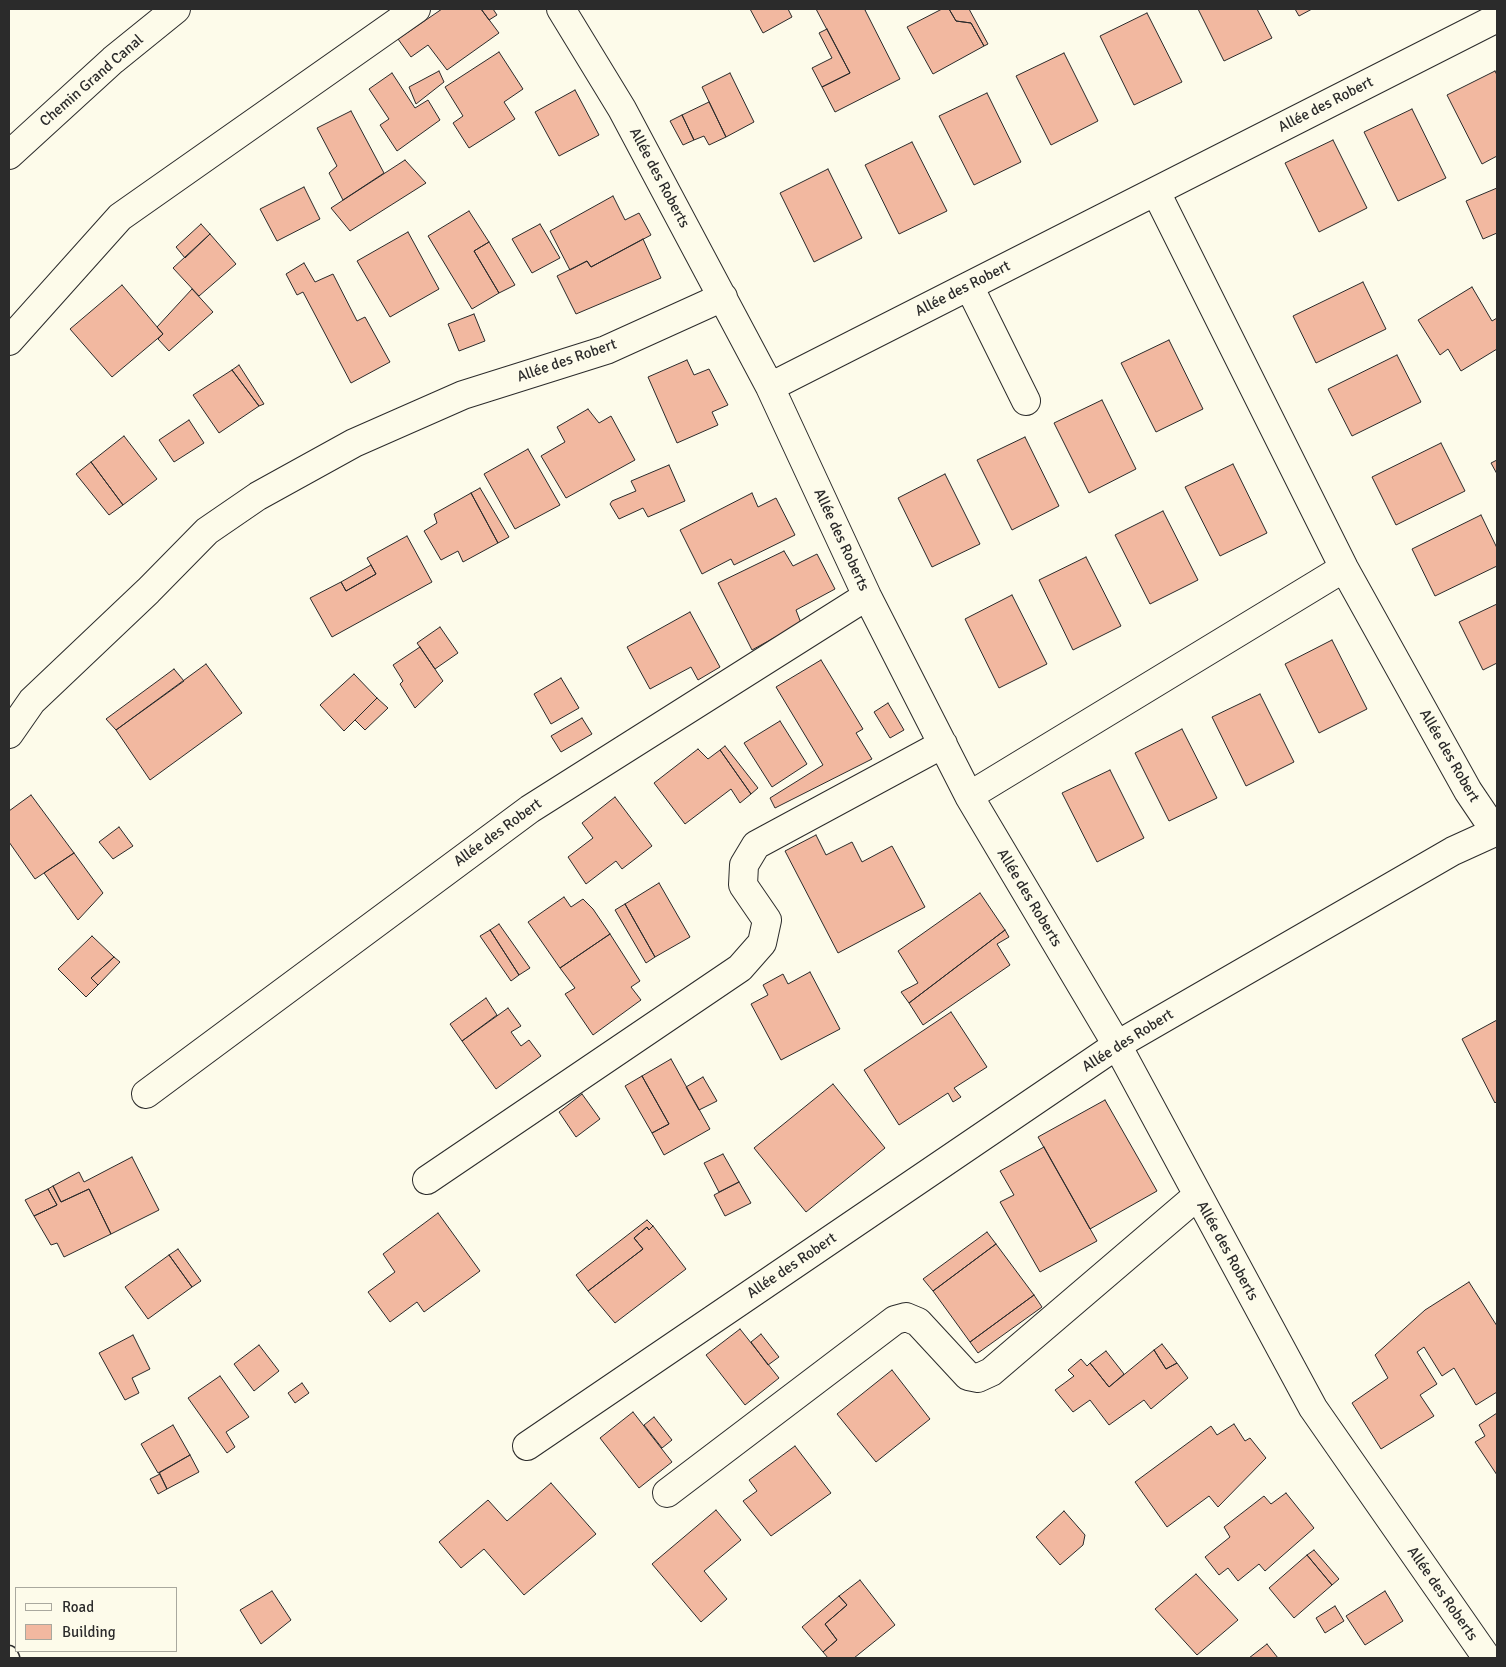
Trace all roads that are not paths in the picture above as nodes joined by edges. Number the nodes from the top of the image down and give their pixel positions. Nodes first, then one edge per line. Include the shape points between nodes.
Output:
1 (176, 9) edge
2 (416, 9) edge
3 (561, 9) edge
4 (1497, 18) edge
5 (9, 155) edge
6 (1156, 192) junction
7 (969, 286) junction
8 (723, 298) junction
9 (9, 342) edge
10 (770, 386) junction
11 (1026, 401) dead end
12 (1344, 568) junction
13 (867, 596) junction
14 (9, 734) edge
15 (943, 744) junction
16 (969, 796) junction
17 (1496, 831) edge
18 (1117, 1045) junction
19 (146, 1094) dead end
20 (427, 1180) dead end
21 (1197, 1196) junction
22 (527, 1446) dead end
23 (667, 1493) dead end
24 (9, 1654) edge
25 (11, 1658) edge
26 (1487, 1658) edge

1 - 5 street, Chemin Grand Canal via 113,60
2 - 9 street via 120,217
3 - 8 street, Allée des Roberts via 622,109
4 - 6 street, Allée des Robert
6 - 7 street, Allée des Robert
6 - 12 street, Allée des Robert
7 - 10 street, Allée des Robert
7 - 11 street
8 - 10 street, Allée des Roberts
8 - 14 street, Allée des Robert via 606,350 463,395 354,443 258,496 207,531 32,701
10 - 13 street, Allée des Roberts
12 - 16 street
12 - 17 street, Allée des Robert via 1468,791
13 - 15 street, Allée des Roberts
13 - 19 street, Allée des Robert via 530,809
15 - 16 street, Allée des Roberts
15 - 20 street via 756,845 744,865 744,885 767,920 762,943 740,968
16 - 18 street, Allée des Roberts
17 - 18 street, Allée des Robert via 1453,851
18 - 21 street, Allée des Roberts
18 - 22 street, Allée des Robert
21 - 23 street via 991,1372 978,1378 968,1376 918,1322 906,1317 895,1320
21 - 26 street, Allée des Roberts via 1313,1408
24 - 25 lane

